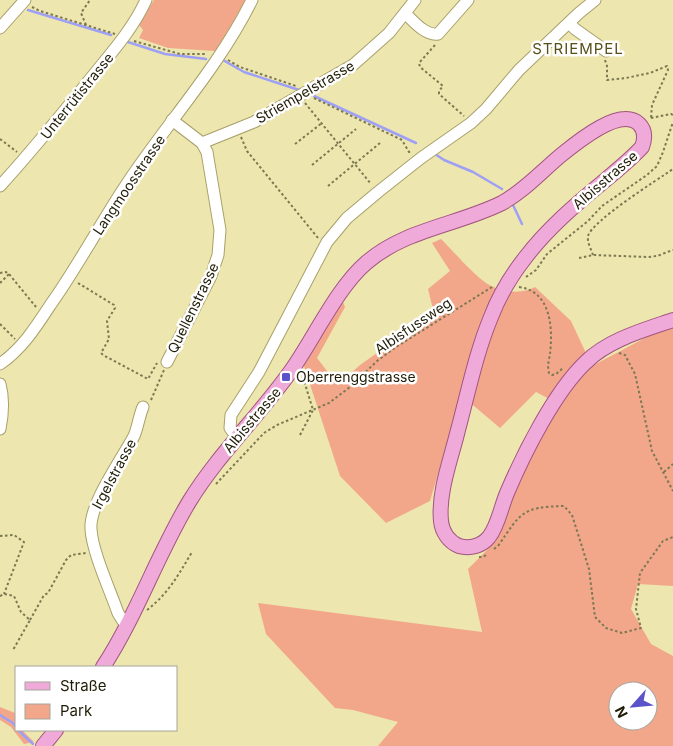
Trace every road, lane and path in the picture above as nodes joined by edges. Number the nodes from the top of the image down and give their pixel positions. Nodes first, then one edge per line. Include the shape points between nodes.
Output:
1 (90, 0) edge
2 (146, 0) edge
3 (252, 0) edge
4 (416, 0) edge
5 (468, 0) edge
6 (595, 0) edge
7 (25, 1) edge
8 (406, 14) junction
9 (569, 23) junction
10 (86, 25) junction
11 (0, 28) edge
12 (116, 35) dead end
13 (138, 42) dead end
14 (433, 47) dead end
15 (606, 51) joint
16 (220, 56) junction
17 (304, 94) junction
18 (318, 101) dead end
19 (464, 115) dead end
20 (673, 115) edge
21 (172, 120) junction
22 (673, 122) edge
23 (322, 123) junction
24 (356, 129) dead end
25 (237, 130) junction
26 (0, 139) edge
27 (202, 143) junction
28 (338, 143) junction
29 (380, 143) dead end
30 (295, 144) dead end
31 (427, 154) junction
32 (24, 159) junction
33 (354, 164) junction
34 (312, 165) dead end
35 (673, 169) edge
36 (372, 184) dead end
37 (0, 186) edge
38 (328, 186) dead end
39 (320, 242) dead end
40 (673, 250) edge
41 (593, 255) junction
42 (579, 258) dead end
43 (0, 273) edge
44 (9, 274) junction
45 (526, 277) dead end
46 (74, 280) dead end
47 (0, 282) edge
48 (520, 284) dead end
49 (513, 287) junction
50 (490, 288) dead end
51 (45, 314) junction
52 (673, 320) edge
53 (0, 324) edge
54 (8, 332) dead end
55 (616, 352) dead end
56 (162, 362) junction
57 (0, 364) edge
58 (569, 364) dead end
59 (295, 365) junction
60 (0, 384) edge
61 (143, 407) joint
62 (312, 410) junction
63 (0, 429) edge
64 (300, 435) dead end
65 (237, 437) junction
66 (673, 464) edge
67 (663, 473) junction
68 (215, 485) dead end
69 (673, 490) edge
70 (0, 536) edge
71 (673, 537) edge
72 (464, 547) junction
73 (96, 552) junction
74 (192, 552) dead end
75 (4, 594) junction
76 (0, 596) edge
77 (149, 609) dead end
78 (30, 620) junction
79 (128, 624) junction
80 (13, 650) dead end
81 (104, 666) edge
82 (55, 731) edge
83 (42, 746) edge

1 - 10 path via 81,13
2 - 32 street, Unterrütistrasse via 124,38
3 - 16 street, Langmoosstrasse
4 - 8 street, Striempelstrasse
5 - 8 street via 438,34 427,33
6 - 9 street
7 - 10 path via 40,11
7 - 11 street
8 - 17 street, Striempelstrasse via 364,56
9 - 15 street
9 - 31 street via 519,70 481,114
10 - 12 path
13 - 16 path via 180,54
14 - 19 path via 419,63 420,67 443,86 439,94
15 - 20 path via 607,80 650,73 667,66 652,105 651,118
16 - 17 path via 240,68 292,84
16 - 21 street, Langmoosstrasse
17 - 23 path via 304,102
17 - 25 street, Striempelstrasse
18 - 31 path via 402,140 409,152 422,149
21 - 27 street
21 - 51 street, Langmoosstrasse via 126,185
22 - 45 path via 657,166 602,206
23 - 28 path
23 - 30 path
24 - 28 path
25 - 27 street, Striempelstrasse
25 - 39 path via 248,151
26 - 32 path
27 - 56 street, Quellenstrasse via 207,152 218,211 218,255 211,276
28 - 33 path
28 - 34 path
29 - 33 path
31 - 65 street via 347,218 325,245 259,372 231,415 230,428
32 - 37 street, Unterrütistrasse
33 - 36 path
33 - 38 path
35 - 41 path via 614,209 588,234
40 - 41 path via 648,257
41 - 42 path
43 - 44 path
44 - 47 path
44 - 51 path
46 - 56 path via 114,305 107,321 108,339 101,353 103,355 148,380
48 - 49 path
49 - 58 path via 530,289 549,313 549,373 556,374
49 - 59 main road, Albisstrasse via 524,258 552,228 642,147 644,133 638,123 628,118 612,122 564,153 507,200 415,235 378,254 358,271
49 - 72 main road, Albisstrasse via 490,319 480,348 443,493 441,516 444,532 452,542
50 - 62 path, Albisfussweg via 396,347 329,403
51 - 57 street, Langmoosstrasse via 22,346
52 - 72 main road via 604,348 585,362 554,403 540,428 507,492 490,536 480,544
53 - 54 path
55 - 67 path via 625,355 636,374 650,446
56 - 61 path via 148,405
59 - 62 path via 301,370
59 - 65 main road, Albisstrasse
60 - 63 street via 3,396
61 - 73 street, Irgelstrasse via 135,434 91,517
62 - 64 path
62 - 68 path, Albisfussweg via 264,433
65 - 79 main road, Albisstrasse via 176,524
66 - 67 path
67 - 69 path
70 - 75 path via 14,535 24,542
71 - 72 path via 663,541 640,573 636,609 641,628 622,633 606,628 595,617 589,569 572,515 564,506 530,509 518,518 498,546 483,558 468,556
73 - 78 path via 71,555 66,560
73 - 79 street, Irgelstrasse via 118,612
74 - 77 path via 174,584
75 - 76 path
75 - 78 path via 14,596 21,612
78 - 80 path
79 - 81 main road, Albisstrasse
82 - 83 main road

